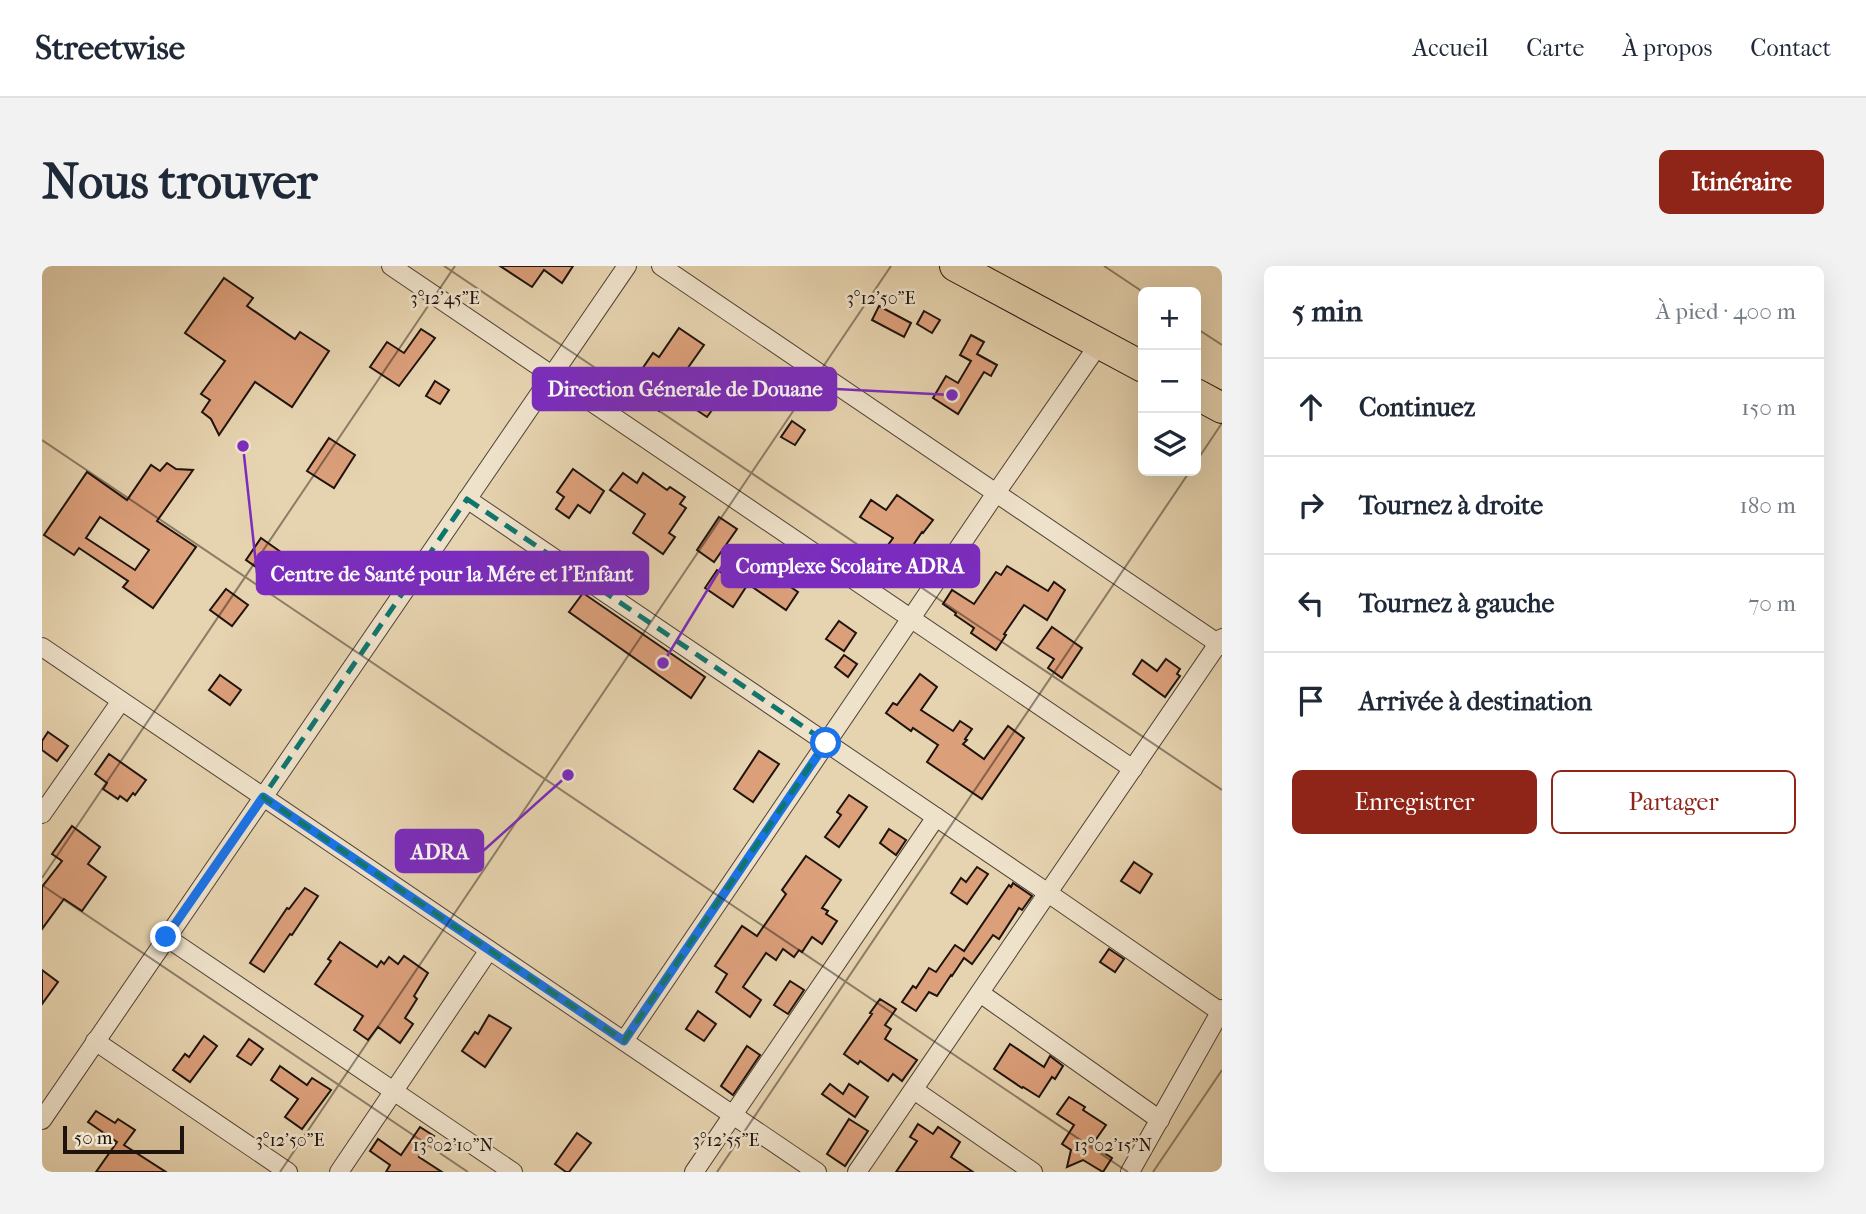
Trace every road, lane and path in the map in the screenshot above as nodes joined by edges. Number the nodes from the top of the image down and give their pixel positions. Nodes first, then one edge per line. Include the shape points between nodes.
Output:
1 (391, 266) edge
2 (627, 266) edge
3 (661, 266) edge
4 (956, 266) edge
5 (1099, 344) junction
6 (1138, 364) edge
7 (552, 375) junction
8 (1201, 397) edge
9 (1222, 408) edge
10 (996, 493) junction
11 (467, 499) junction
12 (911, 618) junction
13 (1221, 643) edge
14 (42, 647) edge
15 (121, 701) junction
16 (826, 743) junction
17 (1133, 769) junction
18 (263, 797) junction
19 (42, 814) edge
20 (936, 817) junction
21 (1048, 893) junction
22 (166, 937) junction
23 (489, 950) junction
24 (979, 993) junction
25 (1222, 1011) edge
26 (95, 1041) junction
27 (624, 1041) junction
28 (914, 1090) junction
29 (394, 1091) junction
30 (733, 1115) junction
31 (42, 1120) edge
32 (1160, 1120) junction
33 (288, 1172) edge
34 (339, 1172) edge
35 (513, 1172) edge
36 (694, 1172) edge
37 (817, 1172) edge
38 (857, 1172) edge
39 (1033, 1172) edge
40 (1130, 1172) edge

1 - 7 street
2 - 7 street
3 - 10 street
4 - 5 highway
5 - 6 highway
5 - 10 street
7 - 11 street
7 - 12 street
8 - 9 highway
10 - 12 street
10 - 13 street
11 - 16 street
11 - 18 street
12 - 16 street
12 - 17 street
13 - 17 street
14 - 15 street
15 - 18 street
15 - 19 street
16 - 20 street
16 - 27 street
17 - 21 street
18 - 22 street
18 - 23 street
20 - 21 street
20 - 30 street
21 - 24 street
21 - 25 street
22 - 26 street
22 - 29 street
23 - 27 street
23 - 29 street
24 - 28 street
24 - 32 street
25 - 32 street
26 - 31 street
26 - 33 street
27 - 30 street
28 - 38 street
28 - 39 street
29 - 34 street
29 - 35 street
30 - 36 street
30 - 37 street
32 - 40 street

